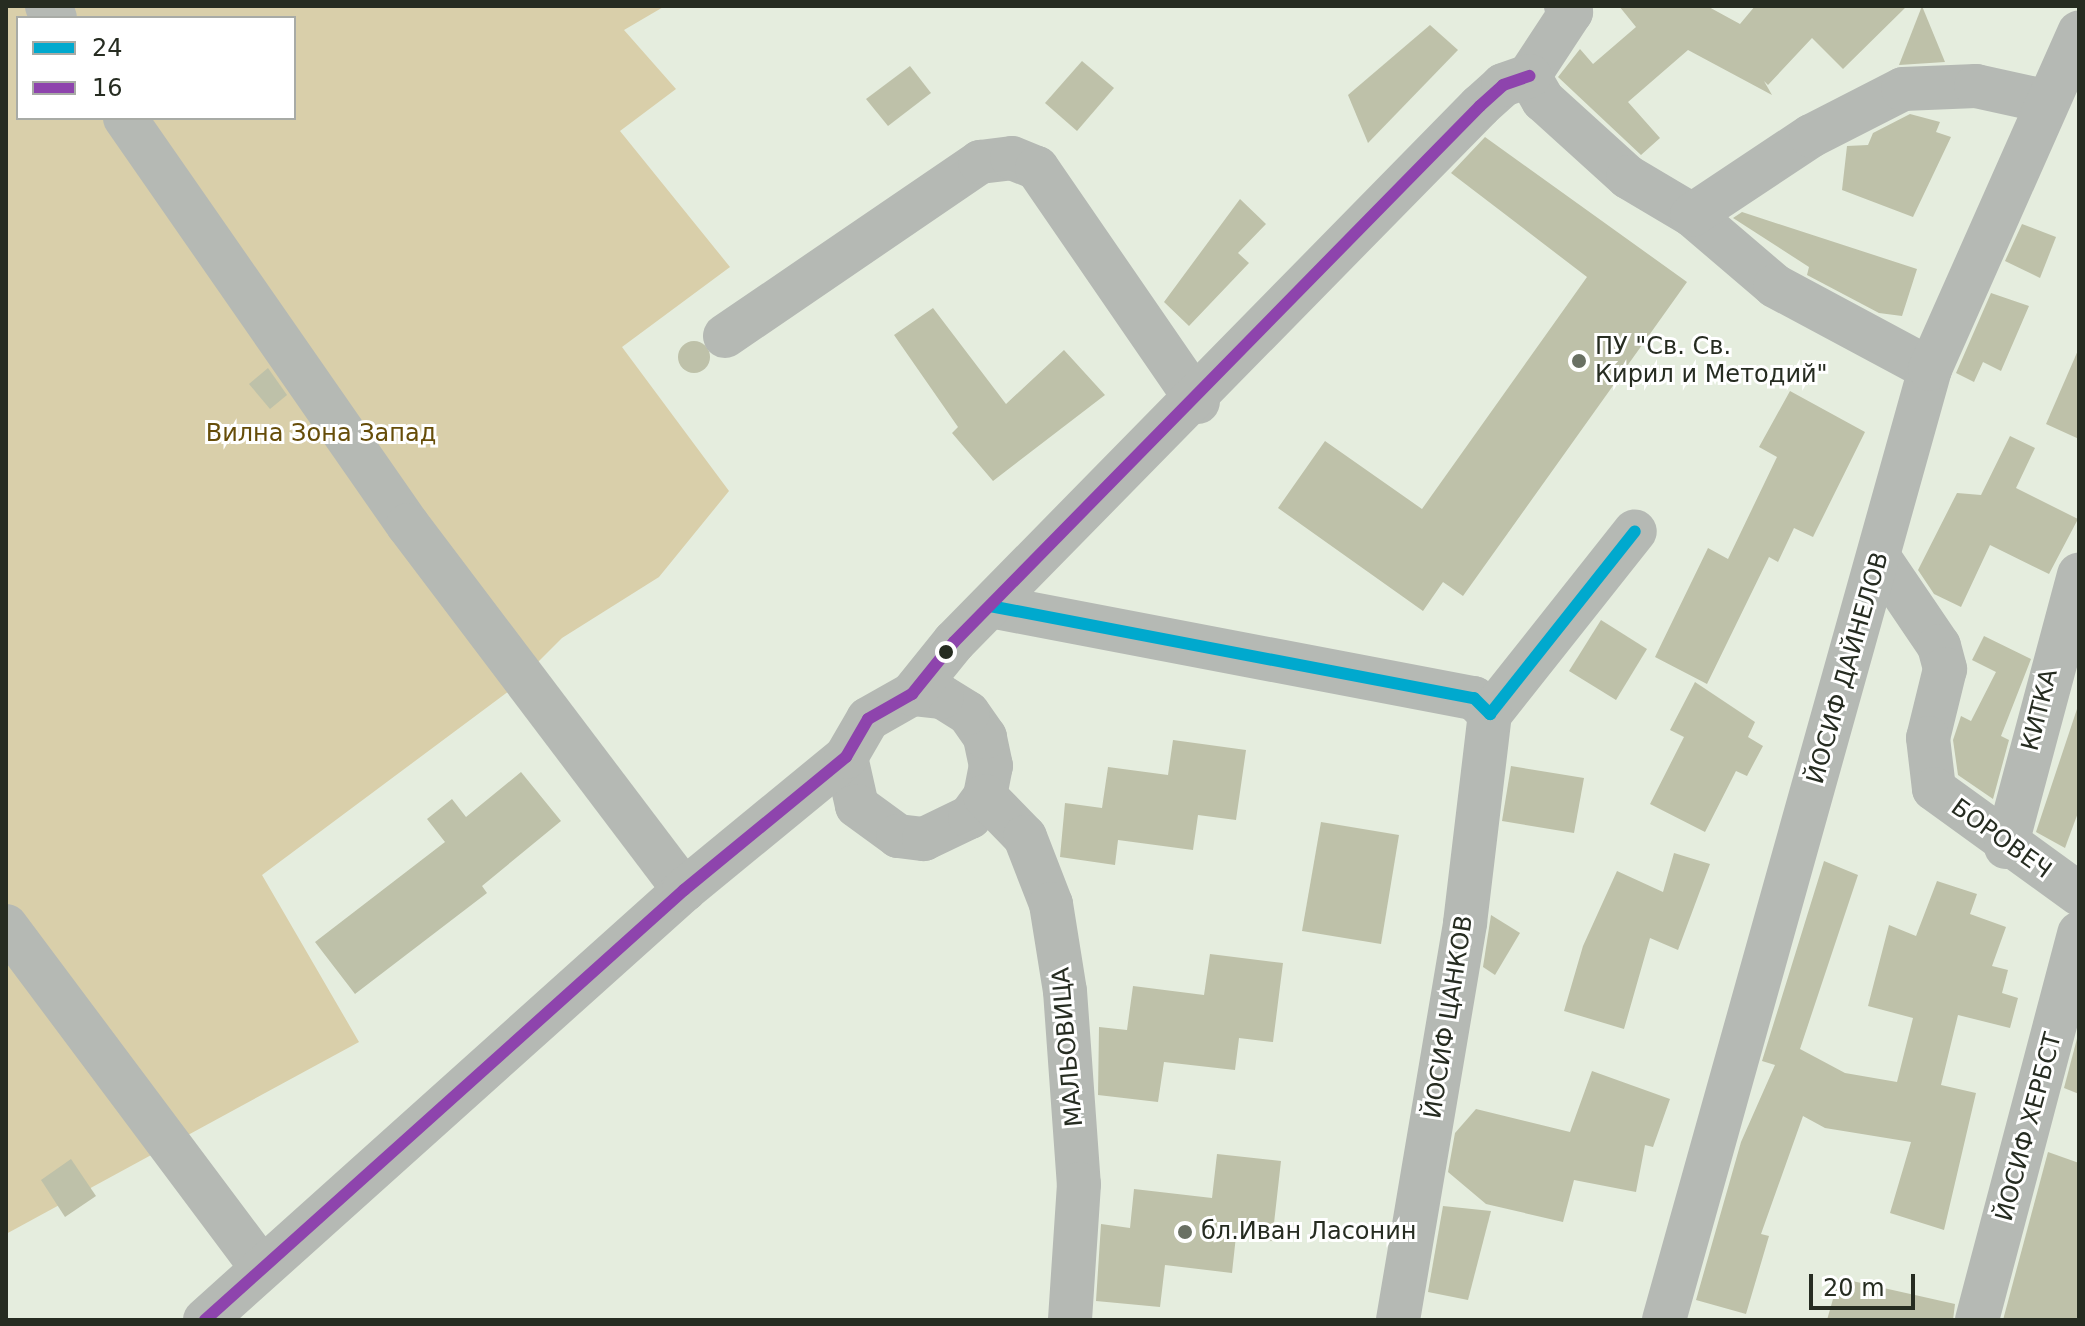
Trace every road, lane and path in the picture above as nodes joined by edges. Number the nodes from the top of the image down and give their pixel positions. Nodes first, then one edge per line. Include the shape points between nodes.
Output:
1 (1572, 8) edge
2 (2079, 33) edge
3 (1529, 76) junction
4 (2045, 101) junction
5 (126, 120) edge
6 (1692, 215) junction
7 (725, 336) dead end
8 (1930, 369) junction
9 (1198, 402) junction
10 (1635, 531) dead end
11 (1880, 559) junction
12 (2079, 575) edge
13 (990, 606) junction
14 (912, 694) junction
15 (1490, 714) junction
16 (846, 757) junction
17 (985, 796) junction
18 (2006, 847) junction
19 (684, 890) junction
20 (2079, 894) edge
21 (6, 926) edge
22 (2079, 933) edge
23 (262, 1268) junction
24 (205, 1320) edge
25 (1070, 1320) edge
26 (1398, 1320) edge
27 (1664, 1320) edge
28 (1977, 1320) edge

1 - 3 street
2 - 4 street, ЙОСИФ ДАЙНЕЛОВ
3 - 6 street via 1543,100 1628,177
3 - 9 street via 1503,85 1480,106
4 - 6 street via 1976,86 1903,89 1811,136
4 - 8 street, ЙОСИФ ДАЙНЕЛОВ
5 - 19 street via 408,525
6 - 8 street via 1775,286
7 - 9 street via 980,162 1012,158 1037,168
8 - 11 street, ЙОСИФ ДАЙНЕЛОВ
9 - 13 street
10 - 15 street
11 - 18 street, БОРОВЕЧ via 1923,619 1945,669 1928,738 1934,789
11 - 27 street, ЙОСИФ ДАЙНЕЛОВ
12 - 18 street, КИТКА
13 - 14 street
13 - 15 street via 1474,698
14 - 16 street via 868,719
14 - 17 street via 942,697 968,713 985,737 991,766
15 - 26 street, ЙОСИФ ЦАНКОВ via 1465,923
16 - 17 street via 857,806 898,836 949,832
16 - 19 street
17 - 25 street, МАЛЬОВИЦА via 1025,837 1051,904 1065,991 1079,1184
18 - 20 street, БОРОВЕЧ
19 - 23 street
21 - 23 street
22 - 28 street, ЙОСИФ ХЕРБСТ
23 - 24 street

